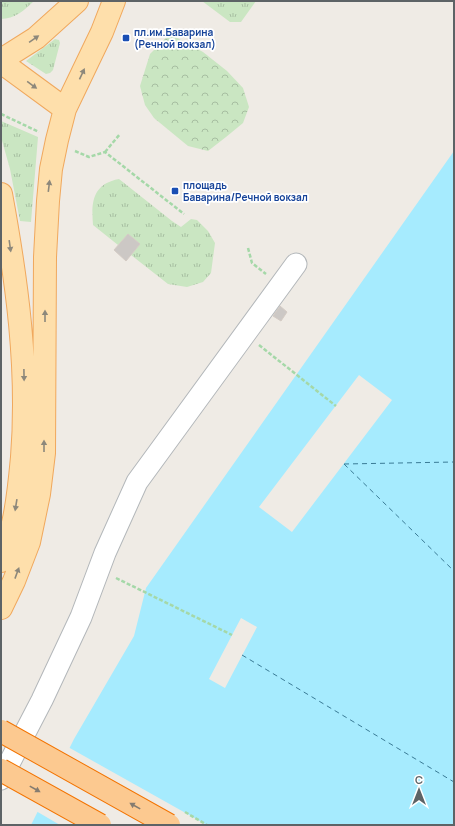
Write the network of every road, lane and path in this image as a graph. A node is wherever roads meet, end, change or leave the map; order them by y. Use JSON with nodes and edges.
{"nodes":[{"id":1,"x":77,"y":1,"type":"edge"},
{"id":2,"x":114,"y":1,"type":"edge"},
{"id":3,"x":1,"y":61,"type":"edge"},
{"id":4,"x":65,"y":109,"type":"junction"},
{"id":5,"x":1,"y":114,"type":"edge"},
{"id":6,"x":120,"y":134,"type":"dead end"},
{"id":7,"x":57,"y":140,"type":"junction"},
{"id":8,"x":105,"y":152,"type":"junction"},
{"id":9,"x":1,"y":194,"type":"edge"},
{"id":10,"x":184,"y":214,"type":"dead end"},
{"id":11,"x":248,"y":248,"type":"dead end"},
{"id":12,"x":296,"y":264,"type":"dead end"},
{"id":13,"x":270,"y":277,"type":"dead end"},
{"id":14,"x":266,"y":351,"type":"dead end"},
{"id":15,"x":336,"y":406,"type":"dead end"},
{"id":16,"x":1,"y":561,"type":"edge"},
{"id":17,"x":122,"y":581,"type":"dead end"},
{"id":18,"x":1,"y":608,"type":"edge"},
{"id":19,"x":232,"y":635,"type":"dead end"},
{"id":20,"x":1,"y":731,"type":"edge"},
{"id":21,"x":1,"y":770,"type":"edge"},
{"id":22,"x":1,"y":779,"type":"edge"},
{"id":23,"x":100,"y":825,"type":"edge"},
{"id":24,"x":169,"y":825,"type":"edge"}],
"edges":[{"from":3,"to":1,"type":"main road","one_way":true},
{"from":4,"to":2,"type":"main road","one_way":true},
{"from":3,"to":4,"type":"main road","one_way":true},
{"from":4,"to":7,"type":"main road"},
{"from":5,"to":7,"type":"path"},
{"from":6,"to":8,"type":"path"},
{"from":7,"to":8,"type":"path"},
{"from":18,"to":7,"type":"main road","one_way":true},
{"from":8,"to":10,"type":"path"},
{"from":9,"to":16,"type":"main road","one_way":true},
{"from":11,"to":13,"type":"path"},
{"from":12,"to":22,"type":"street"},
{"from":14,"to":15,"type":"path"},
{"from":17,"to":19,"type":"path"},
{"from":24,"to":20,"type":"highway","one_way":true,"bridge":true},
{"from":21,"to":23,"type":"highway","one_way":true,"bridge":true}]}
